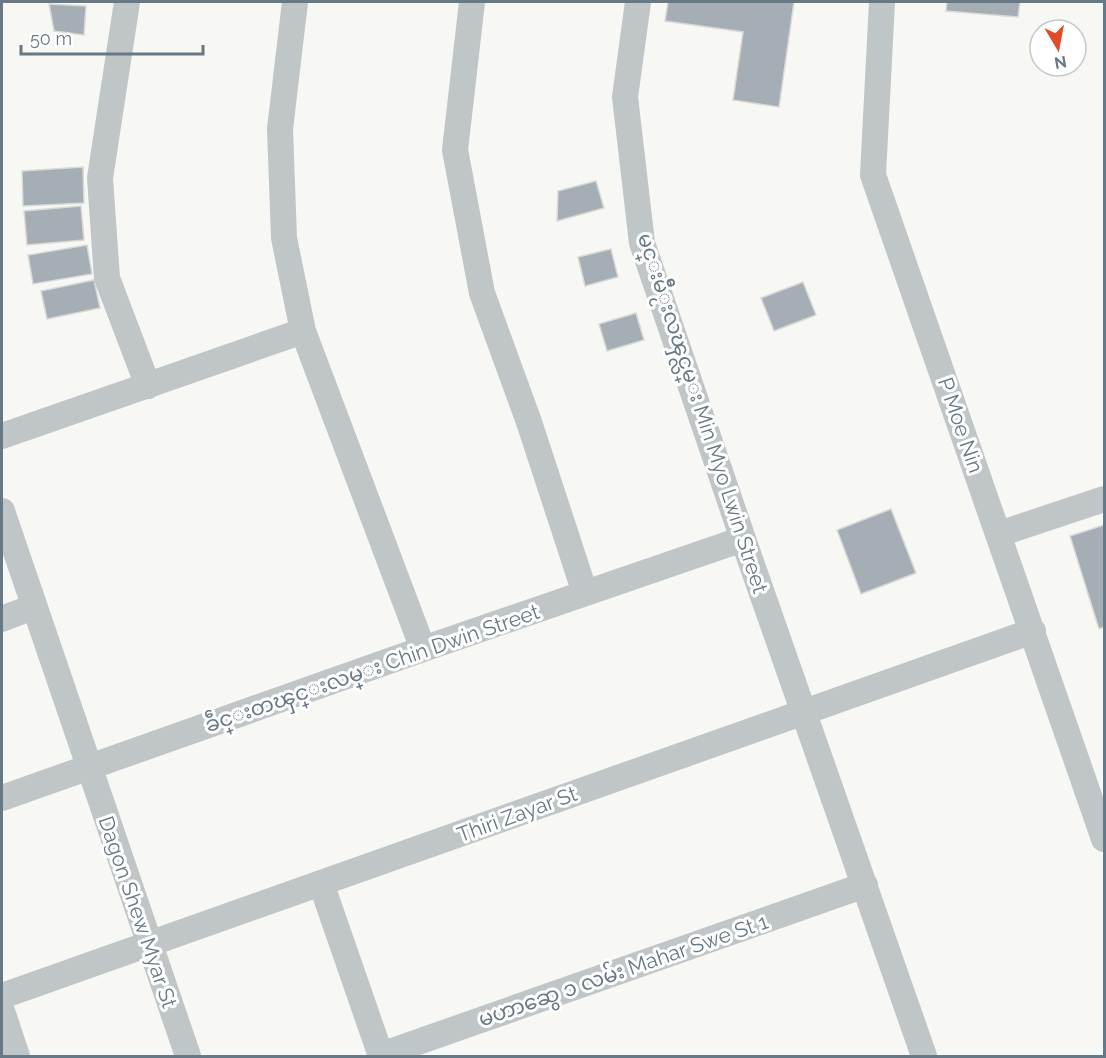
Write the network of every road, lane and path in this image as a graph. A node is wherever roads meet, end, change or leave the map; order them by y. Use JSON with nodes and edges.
{"nodes":[{"id":1,"x":127,"y":2,"type":"edge"},
{"id":2,"x":295,"y":2,"type":"edge"},
{"id":3,"x":472,"y":2,"type":"edge"},
{"id":4,"x":638,"y":2,"type":"edge"},
{"id":5,"x":882,"y":2,"type":"edge"},
{"id":6,"x":303,"y":331,"type":"junction"},
{"id":7,"x":148,"y":386,"type":"junction"},
{"id":8,"x":2,"y":436,"type":"edge"},
{"id":9,"x":1104,"y":499,"type":"edge"},
{"id":10,"x":2,"y":511,"type":"edge"},
{"id":11,"x":999,"y":534,"type":"junction"},
{"id":12,"x":743,"y":539,"type":"junction"},
{"id":13,"x":585,"y":593,"type":"junction"},
{"id":14,"x":33,"y":607,"type":"junction"},
{"id":15,"x":2,"y":619,"type":"edge"},
{"id":16,"x":1033,"y":631,"type":"junction"},
{"id":17,"x":423,"y":649,"type":"junction"},
{"id":18,"x":805,"y":712,"type":"junction"},
{"id":19,"x":90,"y":767,"type":"junction"},
{"id":20,"x":2,"y":798,"type":"edge"},
{"id":21,"x":1104,"y":839,"type":"edge"},
{"id":22,"x":321,"y":883,"type":"junction"},
{"id":23,"x":865,"y":885,"type":"junction"},
{"id":24,"x":148,"y":945,"type":"junction"},
{"id":25,"x":2,"y":996,"type":"edge"},
{"id":26,"x":2,"y":1011,"type":"edge"},
{"id":27,"x":915,"y":1054,"type":"edge"},
{"id":28,"x":17,"y":1056,"type":"edge"},
{"id":29,"x":188,"y":1056,"type":"edge"},
{"id":30,"x":381,"y":1056,"type":"edge"}],
"edges":[{"from":1,"to":7,"type":"street"},
{"from":2,"to":6,"type":"street"},
{"from":3,"to":13,"type":"street"},
{"from":4,"to":12,"type":"street","name":"မင္းမဵိႂးလၾင္လမ္း Min Myo Lwin Street"},
{"from":5,"to":11,"type":"street","name":"P Moe Nin"},
{"from":6,"to":7,"type":"street"},
{"from":6,"to":17,"type":"street"},
{"from":7,"to":8,"type":"street"},
{"from":9,"to":11,"type":"street"},
{"from":10,"to":14,"type":"street","name":"Dagon Shew Myar St"},
{"from":11,"to":16,"type":"street","name":"P Moe Nin"},
{"from":12,"to":13,"type":"street","name":"ခဵင္းတၾင္းလမ္း Chin Dwin Street"},
{"from":12,"to":18,"type":"street","name":"မင္းမဵိႂးလၾင္လမ္း Min Myo Lwin Street"},
{"from":13,"to":17,"type":"street","name":"ခဵင္းတၾင္းလမ္း Chin Dwin Street"},
{"from":14,"to":15,"type":"street"},
{"from":14,"to":19,"type":"street","name":"Dagon Shew Myar St"},
{"from":16,"to":18,"type":"street","name":"Thiri Zayar St"},
{"from":16,"to":21,"type":"street","name":"P Moe Nin"},
{"from":17,"to":19,"type":"street","name":"ခဵင္းတၾင္းလမ္း Chin Dwin Street"},
{"from":18,"to":22,"type":"street","name":"Thiri Zayar St"},
{"from":18,"to":23,"type":"street","name":"မင္းမဵိႂးလၾင္လမ္း Min Myo Lwin Street"},
{"from":19,"to":20,"type":"street","name":"ခဵင္းတၾင္းလမ္း Chin Dwin Street"},
{"from":19,"to":24,"type":"street","name":"Dagon Shew Myar St"},
{"from":22,"to":24,"type":"street","name":"Thiri Zayar St"},
{"from":22,"to":30,"type":"street"},
{"from":23,"to":27,"type":"street","name":"မင္းမဵိႂးလၾင္လမ္း Min Myo Lwin Street"},
{"from":23,"to":30,"type":"street","name":"မဟာဆွေ ၁ လမ်း Mahar Swe St 1"},
{"from":24,"to":25,"type":"street","name":"Thiri Zayar St"},
{"from":24,"to":29,"type":"street","name":"Dagon Shew Myar St"},
{"from":26,"to":28,"type":"street"}]}
